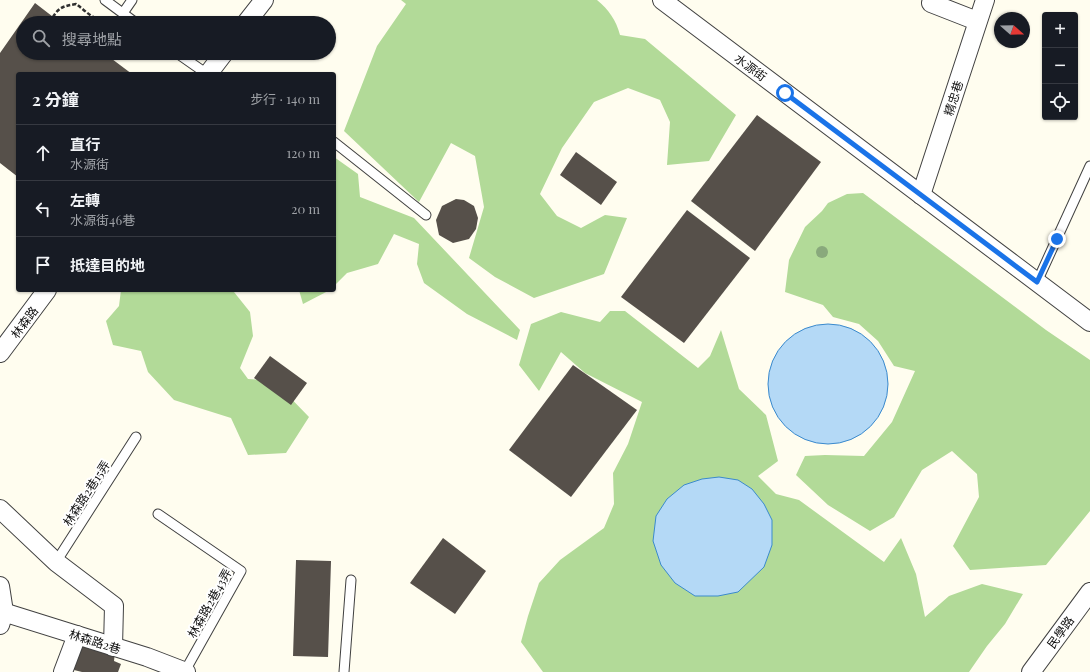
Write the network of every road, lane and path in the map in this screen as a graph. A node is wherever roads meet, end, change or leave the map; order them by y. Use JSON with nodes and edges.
{"nodes":[{"id":1,"x":105,"y":0,"type":"edge"},
{"id":2,"x":132,"y":0,"type":"edge"},
{"id":3,"x":264,"y":0,"type":"edge"},
{"id":4,"x":662,"y":0,"type":"edge"},
{"id":5,"x":932,"y":0,"type":"edge"},
{"id":6,"x":985,"y":0,"type":"edge"},
{"id":7,"x":123,"y":13,"type":"junction"},
{"id":8,"x":54,"y":16,"type":"edge"},
{"id":9,"x":93,"y":16,"type":"edge"},
{"id":10,"x":120,"y":16,"type":"edge"},
{"id":11,"x":127,"y":16,"type":"edge"},
{"id":12,"x":251,"y":16,"type":"edge"},
{"id":13,"x":978,"y":21,"type":"junction"},
{"id":14,"x":188,"y":60,"type":"edge"},
{"id":15,"x":218,"y":60,"type":"edge"},
{"id":16,"x":204,"y":72,"type":"edge"},
{"id":17,"x":209,"y":72,"type":"edge"},
{"id":18,"x":336,"y":144,"type":"edge"},
{"id":19,"x":1090,"y":166,"type":"edge"},
{"id":20,"x":921,"y":195,"type":"junction"},
{"id":21,"x":426,"y":215,"type":"dead end"},
{"id":22,"x":1037,"y":282,"type":"junction"},
{"id":23,"x":45,"y":292,"type":"edge"},
{"id":24,"x":1090,"y":322,"type":"edge"},
{"id":25,"x":2,"y":346,"type":"edge"},
{"id":26,"x":136,"y":437,"type":"dead end"},
{"id":27,"x":0,"y":509,"type":"edge"},
{"id":28,"x":158,"y":514,"type":"dead end"},
{"id":29,"x":56,"y":562,"type":"junction"},
{"id":30,"x":352,"y":580,"type":"dead end"},
{"id":31,"x":0,"y":586,"type":"edge"},
{"id":32,"x":1090,"y":592,"type":"edge"},
{"id":33,"x":1,"y":616,"type":"edge"},
{"id":34,"x":77,"y":635,"type":"junction"},
{"id":35,"x":113,"y":647,"type":"junction"},
{"id":36,"x":145,"y":664,"type":"edge"},
{"id":37,"x":63,"y":672,"type":"edge"},
{"id":38,"x":185,"y":672,"type":"edge"},
{"id":39,"x":344,"y":672,"type":"edge"},
{"id":40,"x":1031,"y":672,"type":"edge"}],
"edges":[{"from":1,"to":7,"type":"lane"},
{"from":2,"to":7,"type":"lane"},
{"from":3,"to":12,"type":"street"},
{"from":4,"to":20,"type":"street","name":"水源街"},
{"from":5,"to":13,"type":"street"},
{"from":6,"to":13,"type":"street","name":"精忠巷"},
{"from":7,"to":10,"type":"path"},
{"from":7,"to":11,"type":"lane"},
{"from":8,"to":9,"type":"path"},
{"from":13,"to":20,"type":"street","name":"精忠巷"},
{"from":14,"to":16,"type":"lane"},
{"from":15,"to":17,"type":"street"},
{"from":18,"to":21,"type":"lane"},
{"from":19,"to":22,"type":"lane"},
{"from":20,"to":22,"type":"street","name":"水源街"},
{"from":22,"to":24,"type":"street","name":"水源街"},
{"from":23,"to":25,"type":"street","name":"林森路"},
{"from":26,"to":29,"type":"lane","name":"林森路2巷15弄"},
{"from":27,"to":29,"type":"street"},
{"from":28,"to":38,"type":"lane","name":"林森路2巷43弄"},
{"from":29,"to":35,"type":"street"},
{"from":30,"to":39,"type":"lane"},
{"from":31,"to":33,"type":"street","name":"林森路2巷"},
{"from":32,"to":40,"type":"street","name":"民學路"},
{"from":33,"to":34,"type":"street","name":"林森路2巷"},
{"from":34,"to":35,"type":"street","name":"林森路2巷"},
{"from":34,"to":37,"type":"street"},
{"from":35,"to":36,"type":"street","name":"林森路2巷"},
{"from":36,"to":38,"type":"street","name":"林森路2巷"}]}
